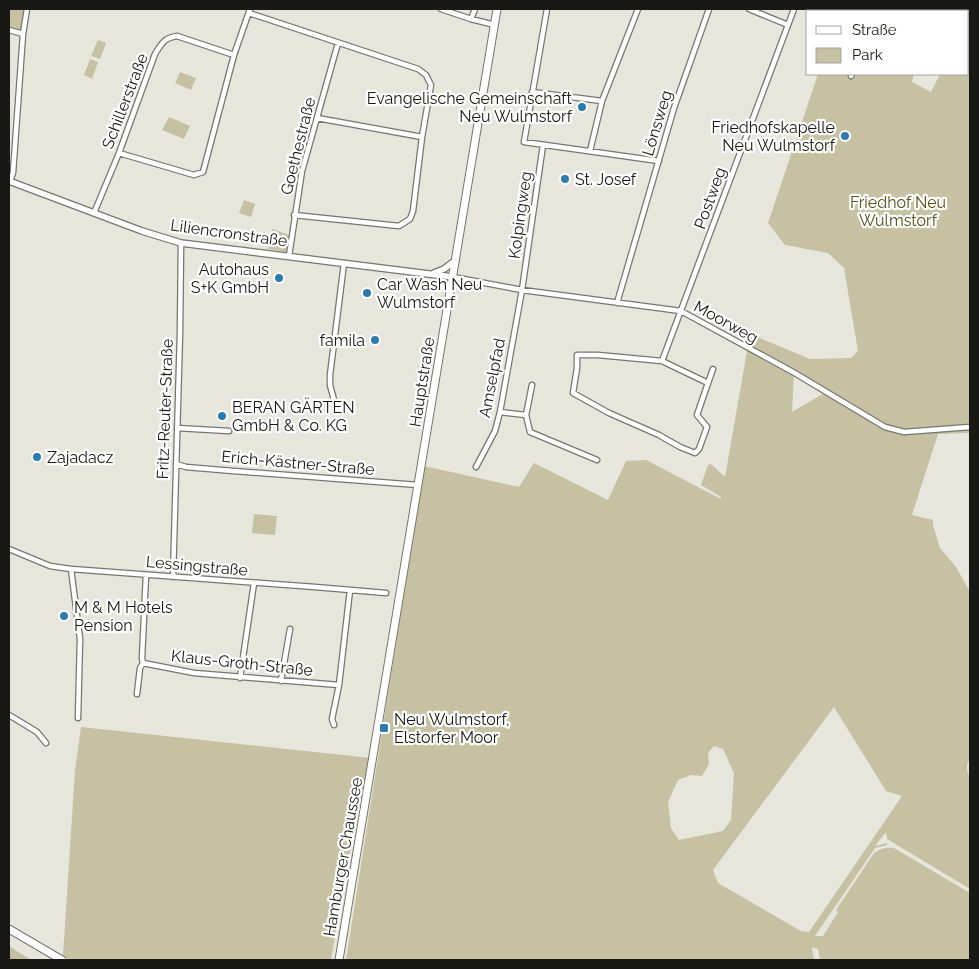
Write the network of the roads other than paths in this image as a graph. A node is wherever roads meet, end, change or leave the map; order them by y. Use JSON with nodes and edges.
{"nodes":[{"id":1,"x":27,"y":9,"type":"edge"},
{"id":2,"x":441,"y":9,"type":"edge"},
{"id":3,"x":475,"y":9,"type":"edge"},
{"id":4,"x":498,"y":9,"type":"edge"},
{"id":5,"x":547,"y":9,"type":"edge"},
{"id":6,"x":638,"y":9,"type":"edge"},
{"id":7,"x":709,"y":9,"type":"edge"},
{"id":8,"x":749,"y":9,"type":"edge"},
{"id":9,"x":794,"y":9,"type":"edge"},
{"id":10,"x":250,"y":11,"type":"edge"},
{"id":11,"x":471,"y":19,"type":"junction"},
{"id":12,"x":495,"y":25,"type":"junction"},
{"id":13,"x":788,"y":25,"type":"junction"},
{"id":14,"x":9,"y":30,"type":"edge"},
{"id":15,"x":23,"y":34,"type":"junction"},
{"id":16,"x":338,"y":43,"type":"junction"},
{"id":17,"x":234,"y":55,"type":"junction"},
{"id":18,"x":532,"y":92,"type":"junction"},
{"id":19,"x":602,"y":101,"type":"junction"},
{"id":20,"x":317,"y":118,"type":"junction"},
{"id":21,"x":422,"y":137,"type":"junction"},
{"id":22,"x":543,"y":145,"type":"junction"},
{"id":23,"x":590,"y":151,"type":"junction"},
{"id":24,"x":119,"y":152,"type":"junction"},
{"id":25,"x":659,"y":161,"type":"junction"},
{"id":26,"x":9,"y":181,"type":"edge"},
{"id":27,"x":94,"y":213,"type":"junction"},
{"id":28,"x":294,"y":215,"type":"junction"},
{"id":29,"x":182,"y":243,"type":"junction"},
{"id":30,"x":289,"y":256,"type":"junction"},
{"id":31,"x":456,"y":260,"type":"junction"},
{"id":32,"x":344,"y":263,"type":"junction"},
{"id":33,"x":432,"y":273,"type":"junction"},
{"id":34,"x":453,"y":277,"type":"junction"},
{"id":35,"x":522,"y":290,"type":"junction"},
{"id":36,"x":617,"y":304,"type":"junction"},
{"id":37,"x":681,"y":311,"type":"junction"},
{"id":38,"x":570,"y":355,"type":"dead end"},
{"id":39,"x":577,"y":355,"type":"junction"},
{"id":40,"x":662,"y":361,"type":"junction"},
{"id":41,"x":713,"y":369,"type":"dead end"},
{"id":42,"x":708,"y":383,"type":"junction"},
{"id":43,"x":532,"y":386,"type":"dead end"},
{"id":44,"x":335,"y":404,"type":"dead end"},
{"id":45,"x":500,"y":412,"type":"junction"},
{"id":46,"x":526,"y":415,"type":"junction"},
{"id":47,"x":177,"y":428,"type":"junction"},
{"id":48,"x":970,"y":428,"type":"edge"},
{"id":49,"x":229,"y":431,"type":"dead end"},
{"id":50,"x":597,"y":460,"type":"dead end"},
{"id":51,"x":176,"y":464,"type":"junction"},
{"id":52,"x":476,"y":467,"type":"dead end"},
{"id":53,"x":419,"y":485,"type":"junction"},
{"id":54,"x":9,"y":549,"type":"edge"},
{"id":55,"x":71,"y":569,"type":"junction"},
{"id":56,"x":146,"y":574,"type":"junction"},
{"id":57,"x":172,"y":577,"type":"junction"},
{"id":58,"x":254,"y":583,"type":"junction"},
{"id":59,"x":350,"y":590,"type":"junction"},
{"id":60,"x":386,"y":594,"type":"dead end"},
{"id":61,"x":290,"y":629,"type":"dead end"},
{"id":62,"x":143,"y":663,"type":"junction"},
{"id":63,"x":240,"y":678,"type":"junction"},
{"id":64,"x":281,"y":681,"type":"junction"},
{"id":65,"x":339,"y":685,"type":"junction"},
{"id":66,"x":137,"y":694,"type":"dead end"},
{"id":67,"x":9,"y":715,"type":"edge"},
{"id":68,"x":78,"y":718,"type":"dead end"},
{"id":69,"x":334,"y":725,"type":"dead end"},
{"id":70,"x":46,"y":743,"type":"dead end"},
{"id":71,"x":374,"y":759,"type":"joint"},
{"id":72,"x":9,"y":929,"type":"edge"},
{"id":73,"x":62,"y":960,"type":"edge"},
{"id":74,"x":339,"y":960,"type":"edge"}],
"edges":[{"from":1,"to":15,"type":"street"},
{"from":2,"to":11,"type":"street"},
{"from":3,"to":11,"type":"street"},
{"from":4,"to":12,"type":"main road","name":"Hauptstraße"},
{"from":5,"to":18,"type":"street"},
{"from":6,"to":19,"type":"street"},
{"from":7,"to":25,"type":"street","name":"Lönsweg"},
{"from":8,"to":13,"type":"street"},
{"from":9,"to":13,"type":"street","name":"Postweg"},
{"from":10,"to":16,"type":"street"},
{"from":10,"to":17,"type":"street"},
{"from":11,"to":12,"type":"street"},
{"from":12,"to":31,"type":"main road","name":"Hauptstraße"},
{"from":13,"to":37,"type":"street","name":"Postweg"},
{"from":14,"to":15,"type":"street"},
{"from":15,"to":26,"type":"street"},
{"from":16,"to":20,"type":"street","name":"Goethestraße"},
{"from":16,"to":21,"type":"street"},
{"from":17,"to":24,"type":"street","name":"Schillerstraße"},
{"from":17,"to":24,"type":"street"},
{"from":18,"to":19,"type":"street"},
{"from":18,"to":22,"type":"street"},
{"from":19,"to":23,"type":"street"},
{"from":20,"to":21,"type":"street"},
{"from":20,"to":28,"type":"street","name":"Goethestraße"},
{"from":21,"to":28,"type":"street"},
{"from":22,"to":23,"type":"street"},
{"from":22,"to":35,"type":"street","name":"Kolpingweg"},
{"from":23,"to":25,"type":"street"},
{"from":24,"to":27,"type":"street","name":"Schillerstraße"},
{"from":25,"to":36,"type":"street","name":"Lönsweg"},
{"from":26,"to":27,"type":"street","name":"Liliencronstraße"},
{"from":27,"to":29,"type":"street","name":"Liliencronstraße"},
{"from":28,"to":30,"type":"street","name":"Goethestraße"},
{"from":29,"to":30,"type":"street","name":"Liliencronstraße"},
{"from":29,"to":47,"type":"street","name":"Fritz-Reuter-Straße"},
{"from":30,"to":32,"type":"street","name":"Liliencronstraße"},
{"from":31,"to":33,"type":"street"},
{"from":31,"to":34,"type":"main road","name":"Hauptstraße"},
{"from":32,"to":33,"type":"street","name":"Liliencronstraße"},
{"from":32,"to":44,"type":"street"},
{"from":33,"to":34,"type":"street","name":"Liliencronstraße"},
{"from":34,"to":35,"type":"street","name":"Moorweg"},
{"from":34,"to":53,"type":"main road","name":"Hauptstraße"},
{"from":35,"to":36,"type":"street","name":"Moorweg"},
{"from":35,"to":45,"type":"street","name":"Amselpfad"},
{"from":36,"to":37,"type":"street","name":"Moorweg"},
{"from":37,"to":40,"type":"street","name":"Postweg"},
{"from":37,"to":48,"type":"street","name":"Moorweg"},
{"from":38,"to":39,"type":"street"},
{"from":39,"to":40,"type":"street"},
{"from":39,"to":42,"type":"street"},
{"from":40,"to":42,"type":"street"},
{"from":41,"to":42,"type":"street"},
{"from":43,"to":46,"type":"street"},
{"from":45,"to":46,"type":"street"},
{"from":45,"to":52,"type":"street","name":"Amselpfad"},
{"from":46,"to":50,"type":"street"},
{"from":47,"to":49,"type":"street"},
{"from":47,"to":51,"type":"street","name":"Fritz-Reuter-Straße"},
{"from":51,"to":53,"type":"street","name":"Erich-Kästner-Straße"},
{"from":51,"to":57,"type":"street","name":"Fritz-Reuter-Straße"},
{"from":53,"to":71,"type":"main road","name":"Hauptstraße"},
{"from":54,"to":55,"type":"street","name":"Lessingstraße"},
{"from":55,"to":56,"type":"street","name":"Lessingstraße"},
{"from":55,"to":68,"type":"street"},
{"from":56,"to":57,"type":"street","name":"Lessingstraße"},
{"from":56,"to":62,"type":"street"},
{"from":57,"to":58,"type":"street","name":"Lessingstraße"},
{"from":58,"to":59,"type":"street","name":"Lessingstraße"},
{"from":58,"to":63,"type":"street"},
{"from":59,"to":60,"type":"street","name":"Lessingstraße"},
{"from":59,"to":65,"type":"street"},
{"from":61,"to":64,"type":"street"},
{"from":62,"to":63,"type":"street","name":"Klaus-Groth-Straße"},
{"from":62,"to":66,"type":"street"},
{"from":63,"to":64,"type":"street","name":"Klaus-Groth-Straße"},
{"from":64,"to":65,"type":"street","name":"Klaus-Groth-Straße"},
{"from":65,"to":69,"type":"street"},
{"from":67,"to":70,"type":"street"},
{"from":71,"to":74,"type":"main road","name":"Hamburger Chaussee"},
{"from":72,"to":73,"type":"main road"}]}
